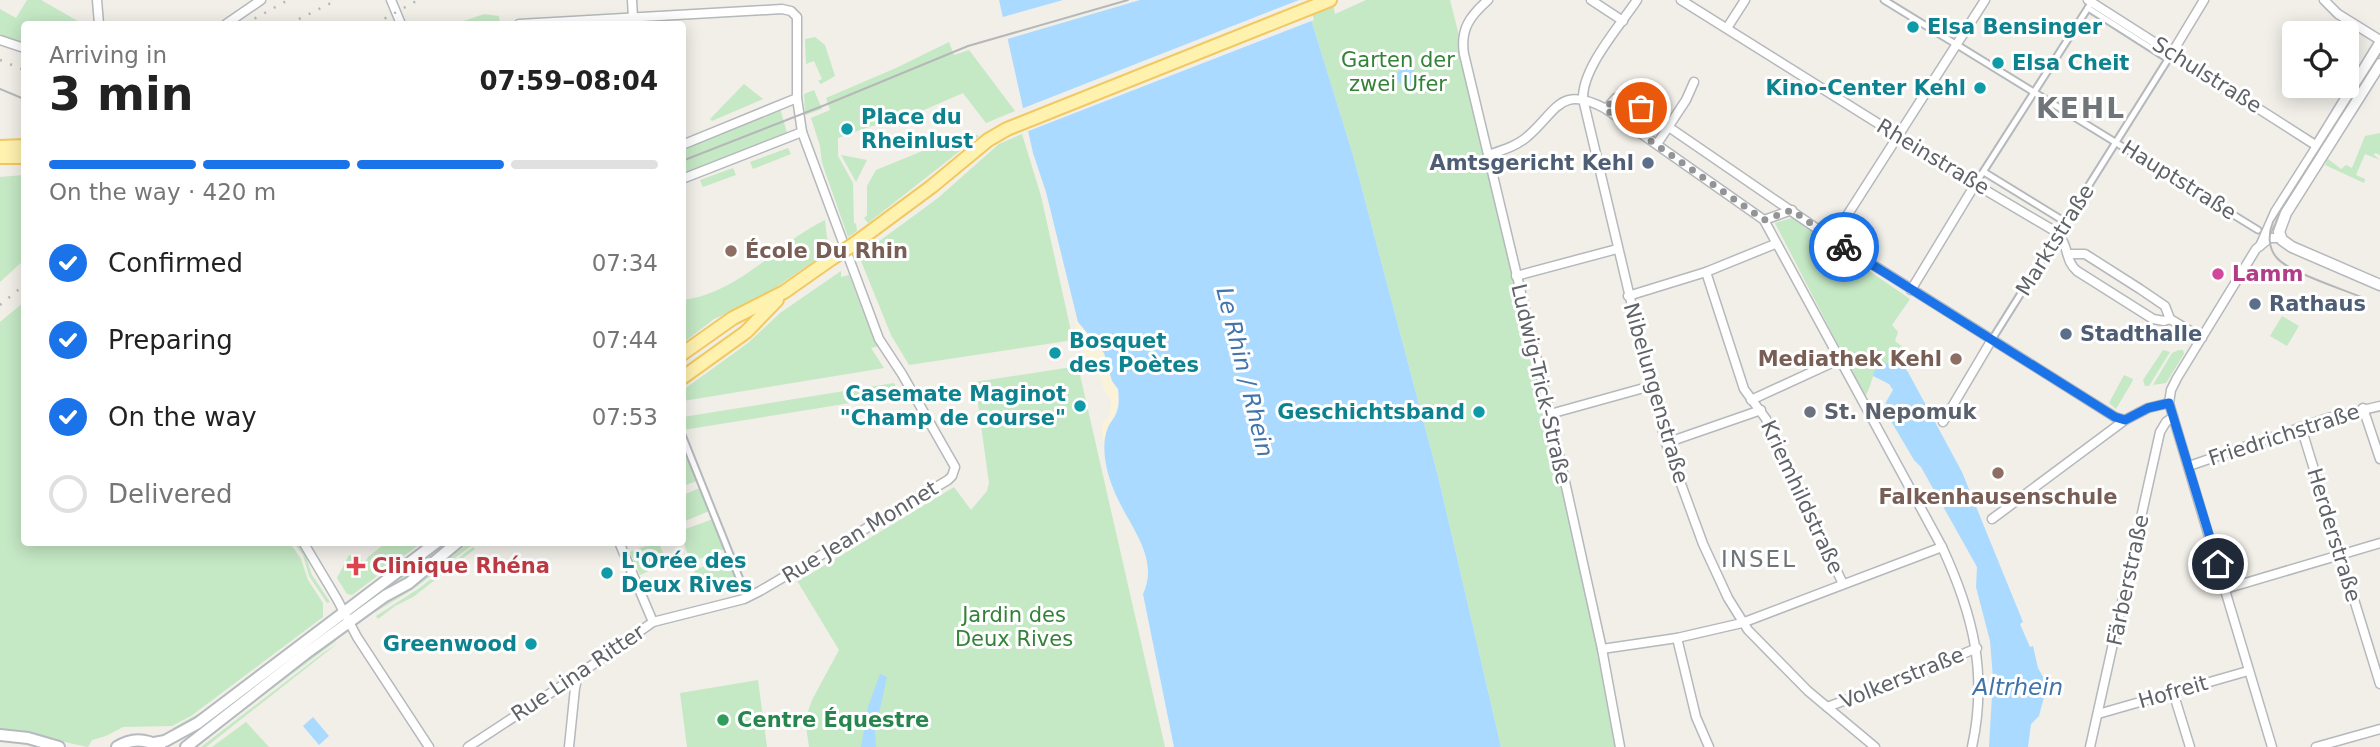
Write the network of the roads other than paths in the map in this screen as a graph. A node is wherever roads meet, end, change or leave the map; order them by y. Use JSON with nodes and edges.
{"nodes":[{"id":1,"x":97,"y":0,"type":"edge"},
{"id":2,"x":261,"y":0,"type":"edge"},
{"id":3,"x":391,"y":0,"type":"edge"},
{"id":4,"x":632,"y":0,"type":"edge"},
{"id":5,"x":1330,"y":0,"type":"edge"},
{"id":6,"x":1488,"y":0,"type":"edge"},
{"id":7,"x":1591,"y":0,"type":"edge"},
{"id":8,"x":1637,"y":0,"type":"edge"},
{"id":9,"x":1681,"y":0,"type":"edge"},
{"id":10,"x":1745,"y":0,"type":"edge"},
{"id":11,"x":1884,"y":0,"type":"edge"},
{"id":12,"x":1985,"y":0,"type":"edge"},
{"id":13,"x":2204,"y":0,"type":"edge"},
{"id":14,"x":2324,"y":0,"type":"edge"},
{"id":15,"x":2090,"y":3,"type":"edge"},
{"id":16,"x":633,"y":18,"type":"junction"},
{"id":17,"x":99,"y":21,"type":"edge"},
{"id":18,"x":230,"y":21,"type":"edge"},
{"id":19,"x":400,"y":21,"type":"edge"},
{"id":20,"x":616,"y":21,"type":"edge"},
{"id":21,"x":1623,"y":21,"type":"junction"},
{"id":22,"x":1727,"y":28,"type":"junction"},
{"id":23,"x":0,"y":40,"type":"edge"},
{"id":24,"x":2380,"y":41,"type":"edge"},
{"id":25,"x":1957,"y":44,"type":"junction"},
{"id":26,"x":21,"y":47,"type":"edge"},
{"id":27,"x":2170,"y":56,"type":"junction"},
{"id":28,"x":2380,"y":64,"type":"edge"},
{"id":29,"x":1694,"y":82,"type":"dead end"},
{"id":30,"x":2035,"y":91,"type":"junction"},
{"id":31,"x":797,"y":98,"type":"junction"},
{"id":32,"x":1583,"y":99,"type":"junction"},
{"id":33,"x":1605,"y":109,"type":"junction"},
{"id":34,"x":1668,"y":127,"type":"junction"},
{"id":35,"x":802,"y":132,"type":"junction"},
{"id":36,"x":1898,"y":136,"type":"junction"},
{"id":37,"x":2117,"y":141,"type":"junction"},
{"id":38,"x":686,"y":143,"type":"edge"},
{"id":39,"x":1657,"y":145,"type":"junction"},
{"id":40,"x":21,"y":146,"type":"edge"},
{"id":41,"x":0,"y":147,"type":"edge"},
{"id":42,"x":2321,"y":148,"type":"junction"},
{"id":43,"x":1488,"y":155,"type":"junction"},
{"id":44,"x":21,"y":157,"type":"edge"},
{"id":45,"x":0,"y":158,"type":"edge"},
{"id":46,"x":1984,"y":172,"type":"junction"},
{"id":47,"x":686,"y":177,"type":"edge"},
{"id":48,"x":1976,"y":183,"type":"junction"},
{"id":49,"x":1792,"y":210,"type":"junction"},
{"id":50,"x":1764,"y":220,"type":"junction"},
{"id":51,"x":2067,"y":223,"type":"junction"},
{"id":52,"x":2258,"y":230,"type":"dead end"},
{"id":53,"x":2060,"y":235,"type":"junction"},
{"id":54,"x":2281,"y":238,"type":"junction"},
{"id":55,"x":1832,"y":239,"type":"junction"},
{"id":56,"x":1775,"y":244,"type":"junction"},
{"id":57,"x":2260,"y":246,"type":"junction"},
{"id":58,"x":1618,"y":249,"type":"junction"},
{"id":59,"x":2068,"y":254,"type":"junction"},
{"id":60,"x":1706,"y":272,"type":"junction"},
{"id":61,"x":1516,"y":276,"type":"junction"},
{"id":62,"x":2380,"y":285,"type":"edge"},
{"id":63,"x":1911,"y":290,"type":"junction"},
{"id":64,"x":784,"y":292,"type":"junction"},
{"id":65,"x":1628,"y":296,"type":"junction"},
{"id":66,"x":2170,"y":319,"type":"junction"},
{"id":67,"x":2202,"y":338,"type":"junction"},
{"id":68,"x":1991,"y":341,"type":"junction"},
{"id":69,"x":686,"y":351,"type":"edge"},
{"id":70,"x":1838,"y":360,"type":"junction"},
{"id":71,"x":686,"y":375,"type":"edge"},
{"id":72,"x":1651,"y":386,"type":"junction"},
{"id":73,"x":1751,"y":400,"type":"junction"},
{"id":74,"x":2169,"y":403,"type":"junction"},
{"id":75,"x":2380,"y":406,"type":"edge"},
{"id":76,"x":2363,"y":408,"type":"junction"},
{"id":77,"x":1761,"y":410,"type":"junction"},
{"id":78,"x":1550,"y":414,"type":"junction"},
{"id":79,"x":2173,"y":417,"type":"junction"},
{"id":80,"x":2125,"y":420,"type":"junction"},
{"id":81,"x":1943,"y":422,"type":"dead end"},
{"id":82,"x":2301,"y":427,"type":"junction"},
{"id":83,"x":1666,"y":443,"type":"junction"},
{"id":84,"x":686,"y":445,"type":"edge"},
{"id":85,"x":2380,"y":459,"type":"edge"},
{"id":86,"x":2189,"y":466,"type":"junction"},
{"id":87,"x":1992,"y":519,"type":"dead end"},
{"id":88,"x":2380,"y":543,"type":"edge"},
{"id":89,"x":305,"y":546,"type":"edge"},
{"id":90,"x":432,"y":546,"type":"edge"},
{"id":91,"x":453,"y":546,"type":"edge"},
{"id":92,"x":621,"y":546,"type":"edge"},
{"id":93,"x":1942,"y":547,"type":"junction"},
{"id":94,"x":2339,"y":555,"type":"junction"},
{"id":95,"x":1843,"y":584,"type":"junction"},
{"id":96,"x":2225,"y":589,"type":"junction"},
{"id":97,"x":747,"y":597,"type":"junction"},
{"id":98,"x":346,"y":618,"type":"junction"},
{"id":99,"x":653,"y":622,"type":"junction"},
{"id":100,"x":1742,"y":623,"type":"junction"},
{"id":101,"x":1676,"y":638,"type":"junction"},
{"id":102,"x":1977,"y":648,"type":"junction"},
{"id":103,"x":1602,"y":649,"type":"junction"},
{"id":104,"x":2248,"y":671,"type":"junction"},
{"id":105,"x":578,"y":675,"type":"junction"},
{"id":106,"x":2380,"y":684,"type":"edge"},
{"id":107,"x":2173,"y":692,"type":"junction"},
{"id":108,"x":1826,"y":707,"type":"junction"},
{"id":109,"x":2098,"y":714,"type":"junction"},
{"id":110,"x":2380,"y":729,"type":"edge"},
{"id":111,"x":0,"y":735,"type":"edge"},
{"id":112,"x":157,"y":745,"type":"edge"},
{"id":113,"x":59,"y":747,"type":"edge"},
{"id":114,"x":117,"y":747,"type":"edge"},
{"id":115,"x":186,"y":747,"type":"edge"},
{"id":116,"x":429,"y":747,"type":"edge"},
{"id":117,"x":468,"y":747,"type":"edge"},
{"id":118,"x":569,"y":747,"type":"edge"},
{"id":119,"x":1620,"y":747,"type":"edge"},
{"id":120,"x":1709,"y":747,"type":"edge"},
{"id":121,"x":1875,"y":747,"type":"edge"},
{"id":122,"x":1972,"y":747,"type":"edge"},
{"id":123,"x":2090,"y":747,"type":"edge"},
{"id":124,"x":2190,"y":747,"type":"edge"},
{"id":125,"x":2272,"y":747,"type":"edge"},
{"id":126,"x":2315,"y":747,"type":"edge"}],
"edges":[{"from":1,"to":17,"type":"street"},
{"from":2,"to":18,"type":"street"},
{"from":3,"to":19,"type":"street"},
{"from":4,"to":16,"type":"street"},
{"from":5,"to":64,"type":"main road","bridge":true},
{"from":6,"to":43,"type":"street","name":"Ludwig-Trick-Straße"},
{"from":7,"to":21,"type":"street"},
{"from":8,"to":21,"type":"street"},
{"from":9,"to":22,"type":"street","name":"Rheinstraße"},
{"from":10,"to":22,"type":"street"},
{"from":11,"to":25,"type":"street","name":"Hauptstraße"},
{"from":12,"to":25,"type":"street"},
{"from":13,"to":27,"type":"street","name":"Marktstraße"},
{"from":14,"to":24,"type":"street"},
{"from":15,"to":27,"type":"street","name":"Schulstraße"},
{"from":15,"to":30,"type":"street"},
{"from":16,"to":20,"type":"street"},
{"from":16,"to":31,"type":"street","name":"Rue Jean Monnet"},
{"from":21,"to":32,"type":"street"},
{"from":22,"to":36,"type":"street","name":"Rheinstraße"},
{"from":23,"to":26,"type":"street"},
{"from":24,"to":42,"type":"street"},
{"from":25,"to":30,"type":"street","name":"Hauptstraße"},
{"from":25,"to":36,"type":"street"},
{"from":27,"to":37,"type":"street","name":"Marktstraße"},
{"from":27,"to":42,"type":"street","name":"Schulstraße"},
{"from":28,"to":42,"type":"street"},
{"from":29,"to":34,"type":"street"},
{"from":30,"to":37,"type":"street","name":"Hauptstraße"},
{"from":30,"to":46,"type":"street"},
{"from":31,"to":35,"type":"street","name":"Rue Jean Monnet"},
{"from":31,"to":38,"type":"street"},
{"from":32,"to":33,"type":"street"},
{"from":32,"to":43,"type":"street"},
{"from":32,"to":58,"type":"street","name":"Nibelungenstraße"},
{"from":33,"to":34,"type":"street"},
{"from":33,"to":39,"type":"street"},
{"from":34,"to":39,"type":"street"},
{"from":34,"to":49,"type":"street"},
{"from":35,"to":47,"type":"street"},
{"from":35,"to":97,"type":"street","name":"Rue Jean Monnet"},
{"from":36,"to":48,"type":"street","name":"Rheinstraße"},
{"from":36,"to":55,"type":"street"},
{"from":37,"to":51,"type":"street","name":"Marktstraße"},
{"from":37,"to":52,"type":"street","name":"Hauptstraße"},
{"from":39,"to":50,"type":"street"},
{"from":40,"to":41,"type":"main road"},
{"from":42,"to":54,"type":"street"},
{"from":42,"to":57,"type":"street"},
{"from":43,"to":61,"type":"street","name":"Ludwig-Trick-Straße"},
{"from":44,"to":45,"type":"main road"},
{"from":46,"to":48,"type":"street"},
{"from":46,"to":51,"type":"street"},
{"from":48,"to":53,"type":"street","name":"Rheinstraße"},
{"from":48,"to":63,"type":"street"},
{"from":49,"to":50,"type":"street"},
{"from":49,"to":55,"type":"street"},
{"from":50,"to":56,"type":"street"},
{"from":51,"to":53,"type":"street","name":"Marktstraße"},
{"from":53,"to":59,"type":"street"},
{"from":53,"to":68,"type":"street","name":"Marktstraße"},
{"from":54,"to":57,"type":"street"},
{"from":54,"to":62,"type":"street"},
{"from":55,"to":63,"type":"street"},
{"from":56,"to":60,"type":"street"},
{"from":56,"to":70,"type":"street"},
{"from":57,"to":67,"type":"street"},
{"from":58,"to":61,"type":"street"},
{"from":58,"to":65,"type":"street","name":"Nibelungenstraße"},
{"from":59,"to":66,"type":"street"},
{"from":59,"to":66,"type":"street"},
{"from":60,"to":65,"type":"street"},
{"from":60,"to":73,"type":"street"},
{"from":61,"to":78,"type":"street","name":"Ludwig-Trick-Straße"},
{"from":63,"to":68,"type":"street"},
{"from":64,"to":69,"type":"main road"},
{"from":64,"to":71,"type":"main road"},
{"from":65,"to":72,"type":"street","name":"Nibelungenstraße"},
{"from":66,"to":67,"type":"street"},
{"from":67,"to":74,"type":"street"},
{"from":68,"to":80,"type":"street"},
{"from":68,"to":81,"type":"street","name":"Marktstraße"},
{"from":70,"to":73,"type":"street"},
{"from":70,"to":93,"type":"street"},
{"from":72,"to":78,"type":"street"},
{"from":72,"to":83,"type":"street","name":"Nibelungenstraße"},
{"from":73,"to":77,"type":"street","name":"Kriemhildstraße"},
{"from":74,"to":79,"type":"street"},
{"from":74,"to":80,"type":"street"},
{"from":75,"to":76,"type":"street","name":"Friedrichstraße"},
{"from":76,"to":82,"type":"street","name":"Friedrichstraße"},
{"from":76,"to":85,"type":"street"},
{"from":77,"to":83,"type":"street"},
{"from":77,"to":95,"type":"street","name":"Kriemhildstraße"},
{"from":78,"to":103,"type":"street","name":"Ludwig-Trick-Straße"},
{"from":79,"to":86,"type":"street"},
{"from":79,"to":109,"type":"street","name":"Färberstraße"},
{"from":80,"to":87,"type":"street"},
{"from":82,"to":86,"type":"street","name":"Friedrichstraße"},
{"from":82,"to":94,"type":"street","name":"Herderstraße"},
{"from":83,"to":100,"type":"street","name":"Nibelungenstraße"},
{"from":84,"to":97,"type":"street"},
{"from":86,"to":96,"type":"street"},
{"from":88,"to":94,"type":"street"},
{"from":89,"to":98,"type":"street"},
{"from":90,"to":98,"type":"main road"},
{"from":91,"to":98,"type":"main road"},
{"from":92,"to":99,"type":"street"},
{"from":93,"to":95,"type":"street"},
{"from":93,"to":102,"type":"street"},
{"from":94,"to":96,"type":"street"},
{"from":94,"to":106,"type":"street","name":"Herderstraße"},
{"from":95,"to":100,"type":"street"},
{"from":96,"to":104,"type":"street"},
{"from":97,"to":99,"type":"street","name":"Rue Jean Monnet"},
{"from":98,"to":112,"type":"main road"},
{"from":98,"to":115,"type":"main road"},
{"from":98,"to":116,"type":"street"},
{"from":99,"to":105,"type":"street","name":"Rue Lina Ritter"},
{"from":100,"to":101,"type":"street"},
{"from":100,"to":108,"type":"street","name":"Nibelungenstraße"},
{"from":101,"to":103,"type":"street"},
{"from":101,"to":120,"type":"street"},
{"from":102,"to":108,"type":"street","name":"Volkerstraße"},
{"from":102,"to":122,"type":"street"},
{"from":103,"to":119,"type":"street","name":"Ludwig-Trick-Straße"},
{"from":104,"to":107,"type":"street","name":"Hofreit"},
{"from":104,"to":125,"type":"street"},
{"from":105,"to":117,"type":"street","name":"Rue Lina Ritter"},
{"from":105,"to":118,"type":"street"},
{"from":107,"to":109,"type":"street","name":"Hofreit"},
{"from":107,"to":124,"type":"street"},
{"from":108,"to":121,"type":"street","name":"Nibelungenstraße"},
{"from":109,"to":123,"type":"street","name":"Färberstraße"},
{"from":110,"to":126,"type":"street"},
{"from":111,"to":113,"type":"main road"},
{"from":112,"to":114,"type":"main road"}]}
